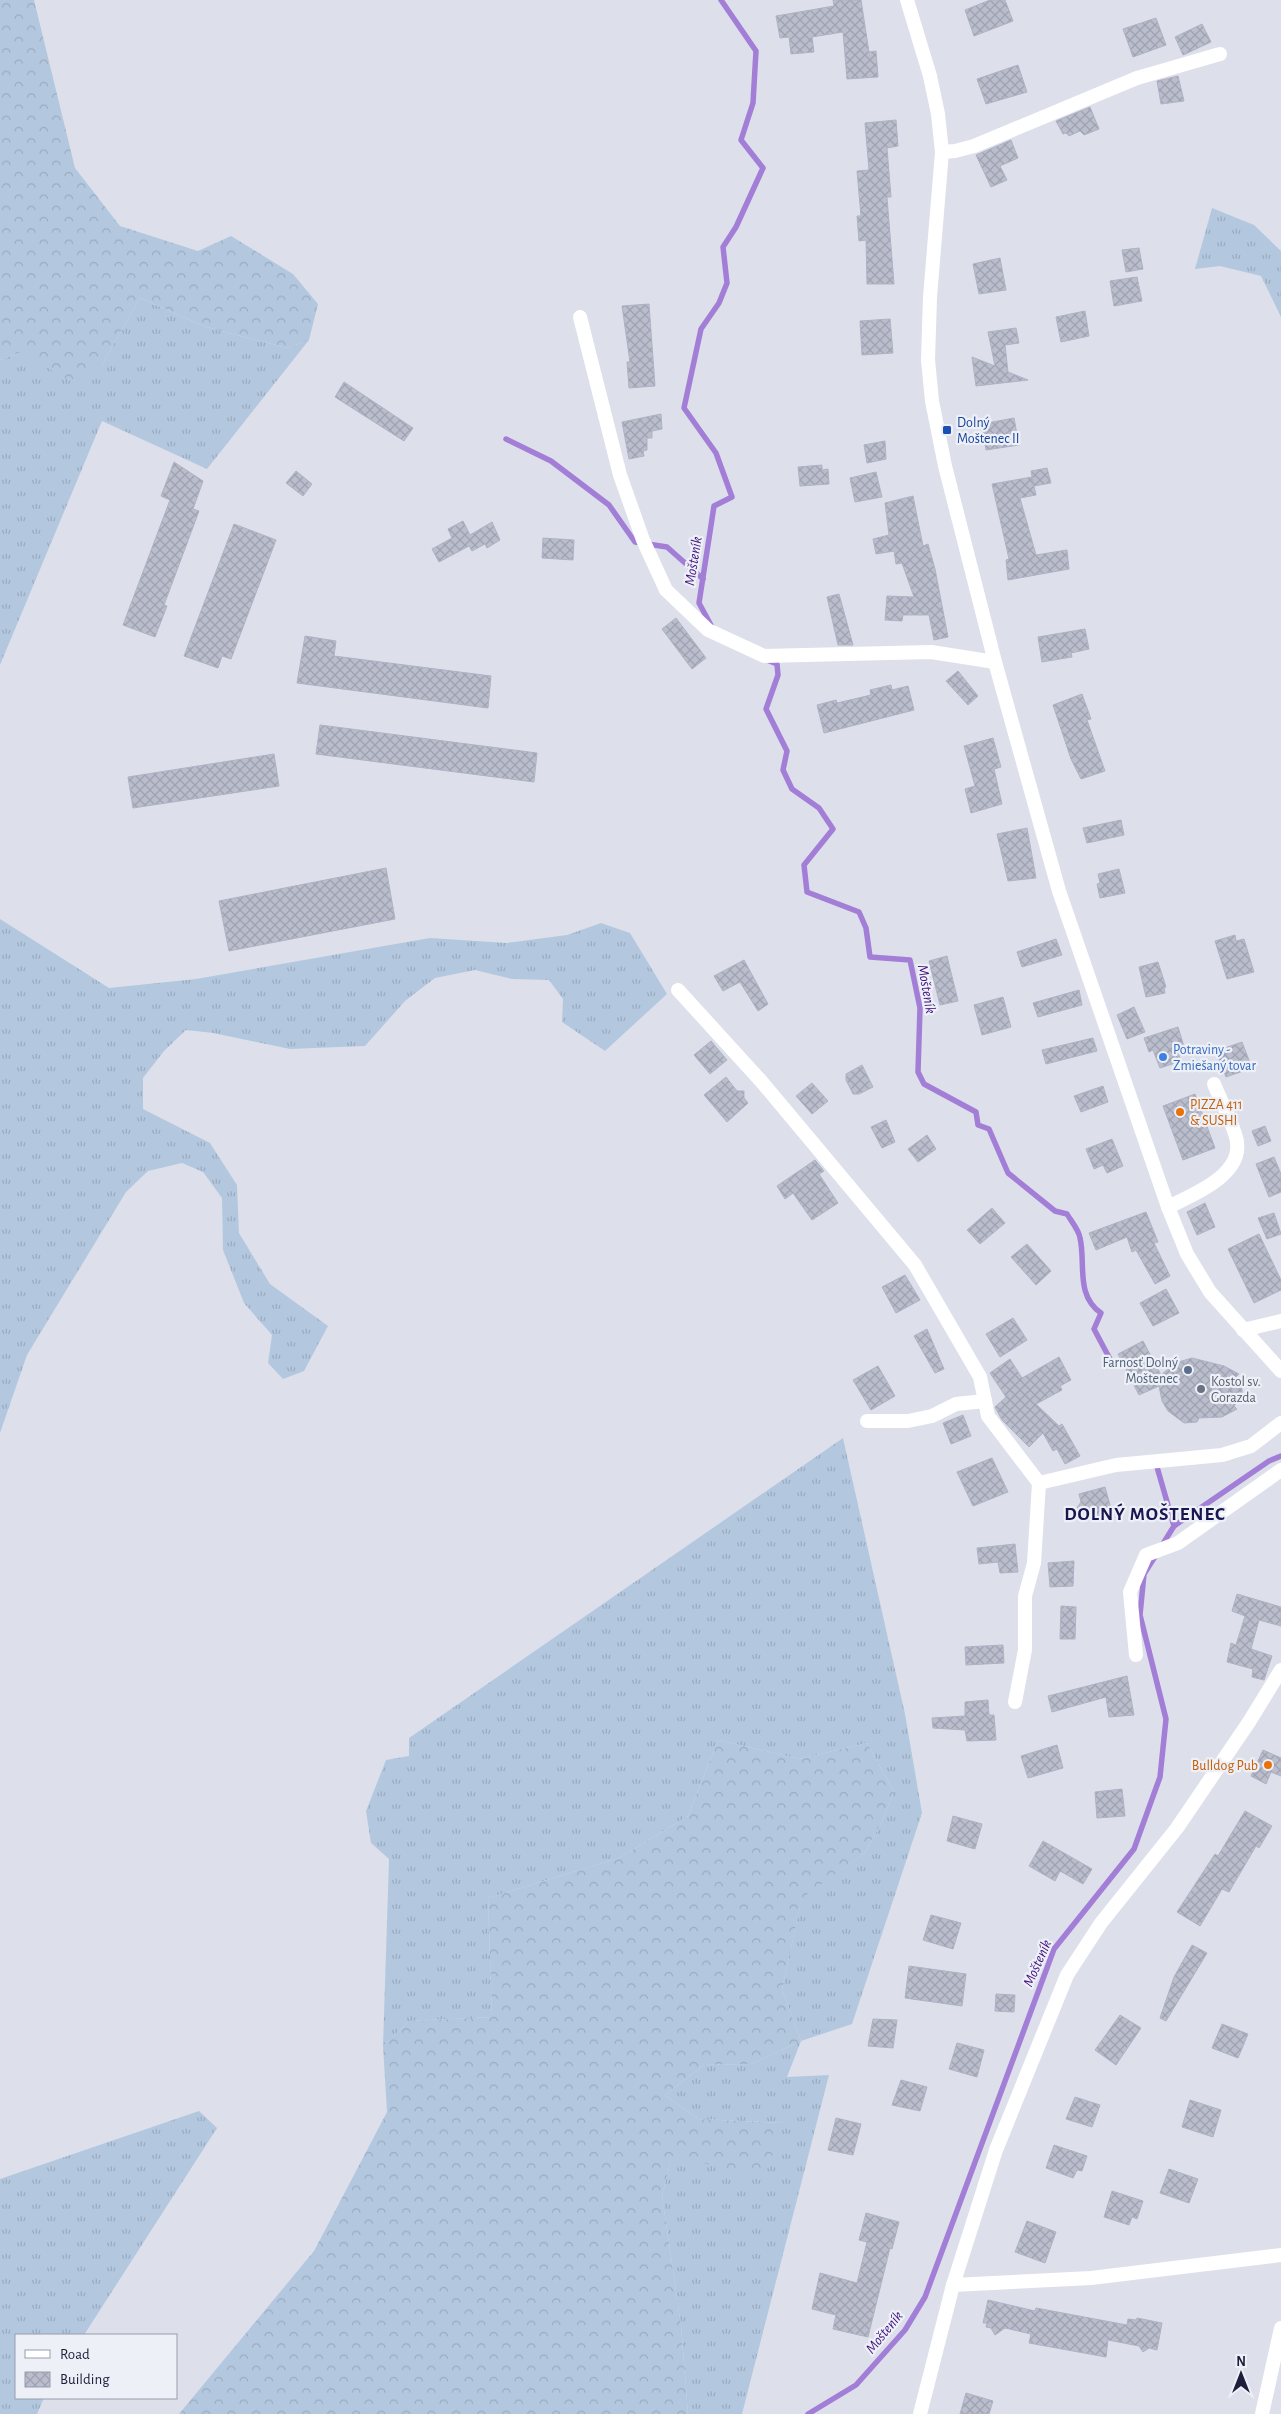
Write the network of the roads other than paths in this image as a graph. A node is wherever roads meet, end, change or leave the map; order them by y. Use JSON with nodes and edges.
{"nodes":[{"id":1,"x":907,"y":0,"type":"edge"},
{"id":2,"x":1220,"y":54,"type":"dead end"},
{"id":3,"x":942,"y":152,"type":"junction"},
{"id":4,"x":580,"y":317,"type":"dead end"},
{"id":5,"x":995,"y":662,"type":"junction"},
{"id":6,"x":678,"y":990,"type":"dead end"},
{"id":7,"x":1214,"y":1084,"type":"dead end"},
{"id":8,"x":1168,"y":1208,"type":"junction"},
{"id":9,"x":1281,"y":1321,"type":"edge"},
{"id":10,"x":1243,"y":1330,"type":"junction"},
{"id":11,"x":1281,"y":1371,"type":"edge"},
{"id":12,"x":985,"y":1401,"type":"junction"},
{"id":13,"x":867,"y":1421,"type":"dead end"},
{"id":14,"x":1281,"y":1423,"type":"edge"},
{"id":15,"x":1281,"y":1470,"type":"edge"},
{"id":16,"x":1039,"y":1483,"type":"junction"},
{"id":17,"x":1136,"y":1655,"type":"dead end"},
{"id":18,"x":1281,"y":1670,"type":"edge"},
{"id":19,"x":1015,"y":1702,"type":"dead end"},
{"id":20,"x":1281,"y":2255,"type":"edge"},
{"id":21,"x":953,"y":2285,"type":"junction"},
{"id":22,"x":1281,"y":2328,"type":"edge"},
{"id":23,"x":920,"y":2414,"type":"edge"},
{"id":24,"x":1262,"y":2414,"type":"edge"}],
"edges":[{"from":1,"to":3,"type":"street"},
{"from":2,"to":3,"type":"street"},
{"from":3,"to":5,"type":"street"},
{"from":4,"to":5,"type":"street"},
{"from":5,"to":8,"type":"street"},
{"from":6,"to":12,"type":"street"},
{"from":7,"to":8,"type":"street"},
{"from":8,"to":10,"type":"street"},
{"from":9,"to":10,"type":"street"},
{"from":10,"to":11,"type":"street"},
{"from":12,"to":13,"type":"street"},
{"from":12,"to":16,"type":"street"},
{"from":14,"to":16,"type":"street"},
{"from":15,"to":17,"type":"street"},
{"from":16,"to":19,"type":"street"},
{"from":18,"to":21,"type":"street"},
{"from":20,"to":21,"type":"street"},
{"from":21,"to":23,"type":"street"},
{"from":22,"to":24,"type":"street"}]}
